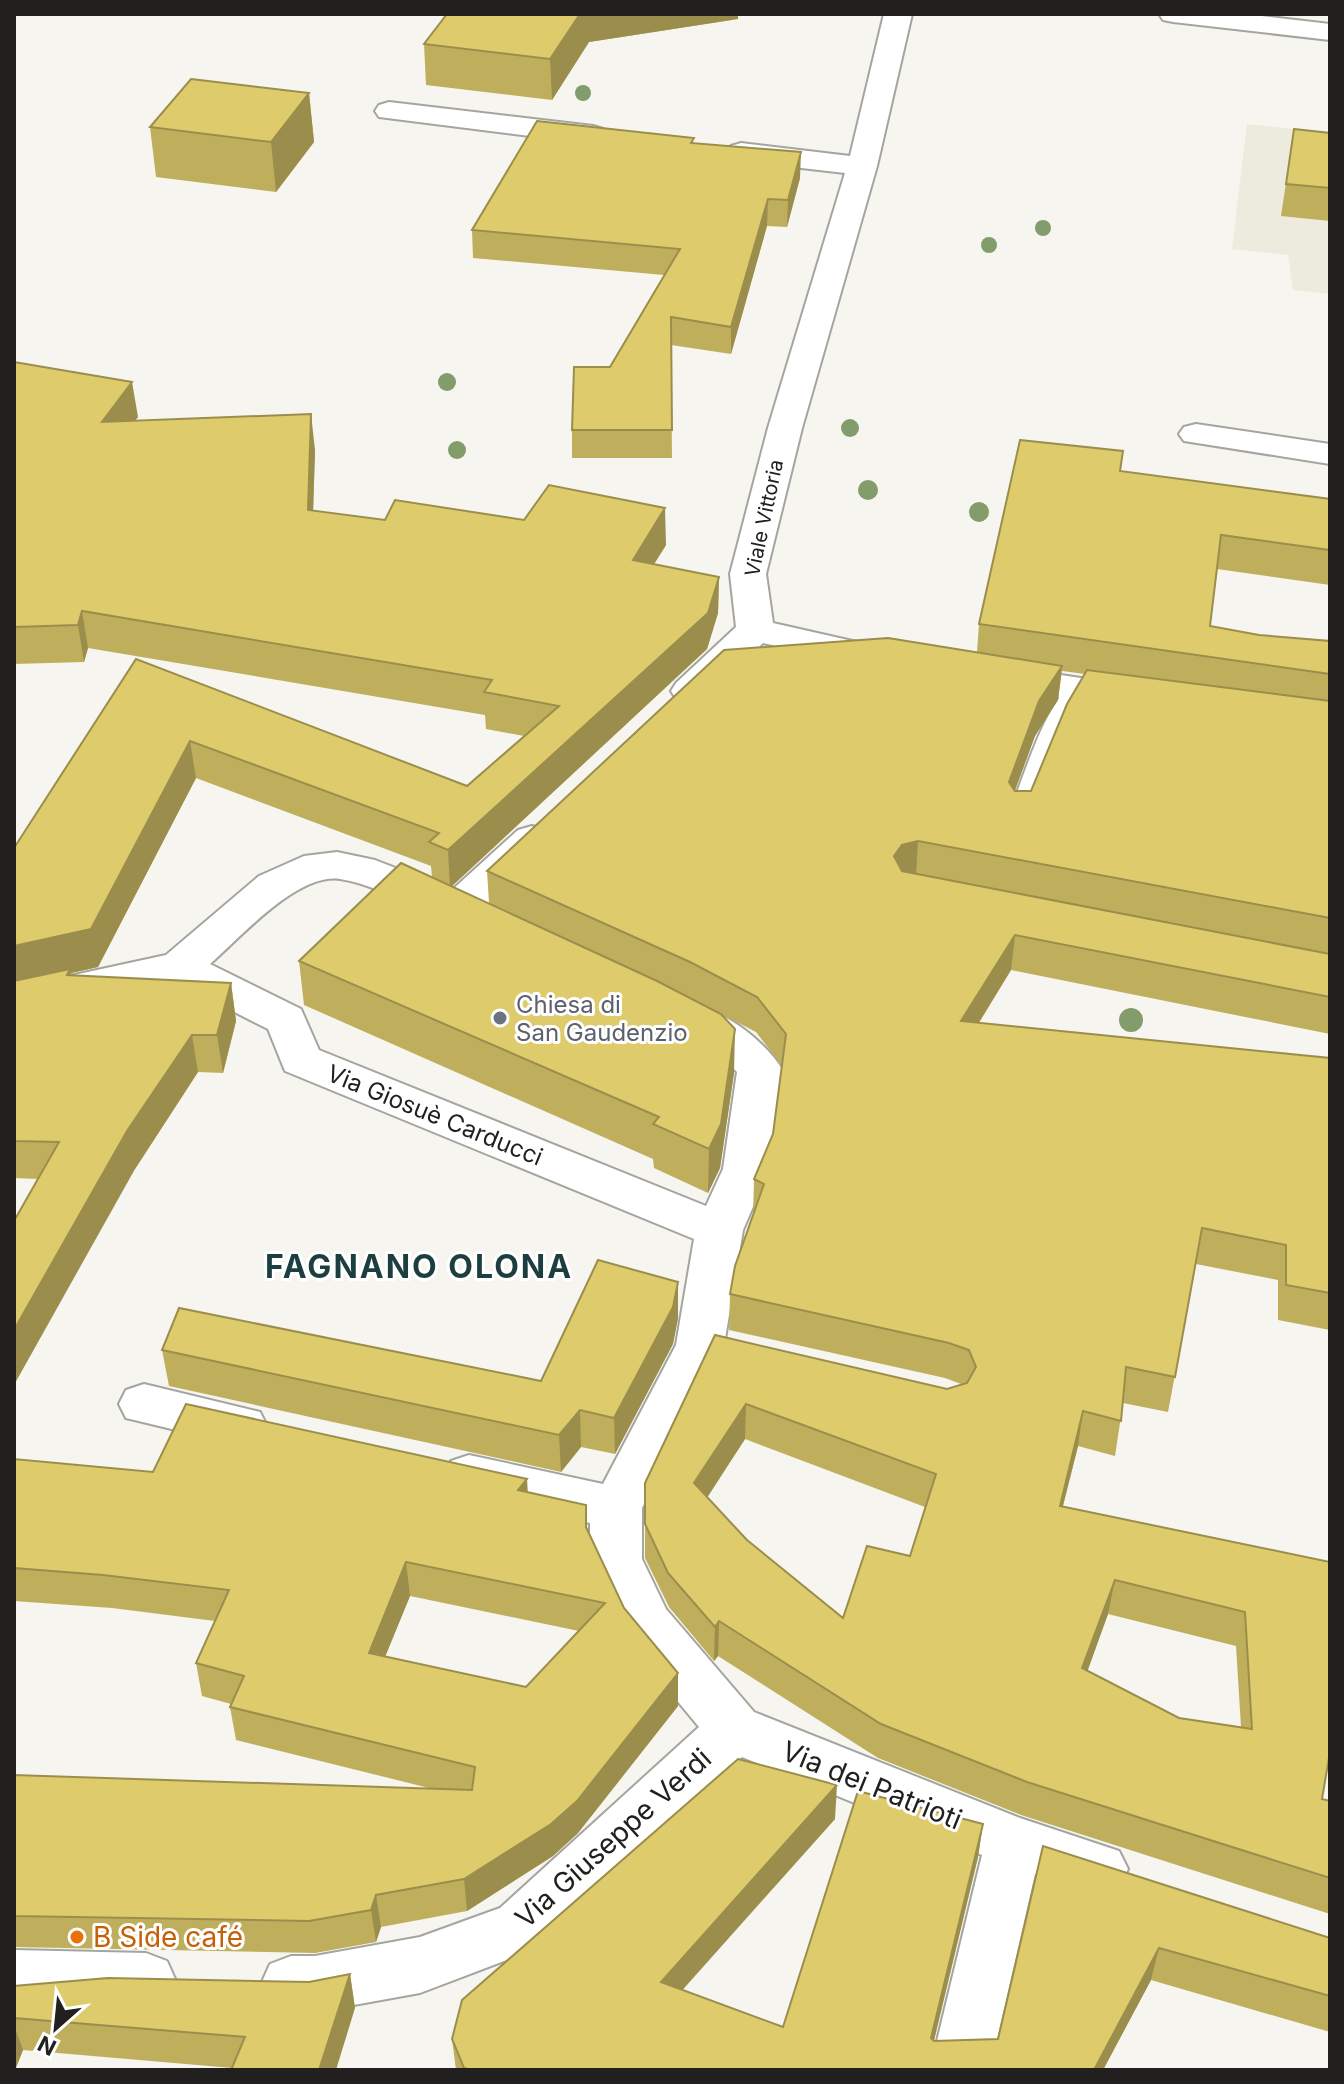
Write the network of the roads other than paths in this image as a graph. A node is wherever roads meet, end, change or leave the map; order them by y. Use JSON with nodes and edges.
{"nodes":[{"id":1,"x":898,"y":14,"type":"edge"},
{"id":2,"x":1173,"y":14,"type":"edge"},
{"id":3,"x":1330,"y":32,"type":"edge"},
{"id":4,"x":389,"y":111,"type":"dead end"},
{"id":5,"x":625,"y":138,"type":"edge"},
{"id":6,"x":720,"y":149,"type":"edge"},
{"id":7,"x":862,"y":166,"type":"junction"},
{"id":8,"x":1196,"y":434,"type":"dead end"},
{"id":9,"x":1330,"y":454,"type":"edge"},
{"id":10,"x":755,"y":630,"type":"junction"},
{"id":11,"x":903,"y":661,"type":"edge"},
{"id":12,"x":965,"y":671,"type":"edge"},
{"id":13,"x":1075,"y":688,"type":"junction"},
{"id":14,"x":1168,"y":703,"type":"edge"},
{"id":15,"x":663,"y":716,"type":"edge"},
{"id":16,"x":560,"y":813,"type":"edge"},
{"id":17,"x":1019,"y":818,"type":"edge"},
{"id":18,"x":457,"y":909,"type":"junction"},
{"id":19,"x":501,"y":929,"type":"edge"},
{"id":20,"x":180,"y":967,"type":"junction"},
{"id":21,"x":645,"y":997,"type":"edge"},
{"id":22,"x":14,"y":1003,"type":"edge"},
{"id":23,"x":719,"y":1230,"type":"junction"},
{"id":24,"x":144,"y":1404,"type":"dead end"},
{"id":25,"x":281,"y":1434,"type":"edge"},
{"id":26,"x":418,"y":1464,"type":"edge"},
{"id":27,"x":616,"y":1508,"type":"junction"},
{"id":28,"x":734,"y":1729,"type":"junction"},
{"id":29,"x":1014,"y":1842,"type":"junction"},
{"id":30,"x":1149,"y":1885,"type":"edge"},
{"id":31,"x":14,"y":1978,"type":"edge"},
{"id":32,"x":960,"y":2070,"type":"edge"}],
"edges":[{"from":1,"to":7,"type":"street","name":"Viale Vittoria"},
{"from":2,"to":3,"type":"street"},
{"from":4,"to":5,"type":"street"},
{"from":6,"to":7,"type":"street"},
{"from":7,"to":10,"type":"street","name":"Viale Vittoria"},
{"from":8,"to":9,"type":"street"},
{"from":10,"to":11,"type":"street"},
{"from":10,"to":15,"type":"street"},
{"from":12,"to":13,"type":"street"},
{"from":13,"to":14,"type":"street"},
{"from":13,"to":17,"type":"lane"},
{"from":16,"to":18,"type":"street"},
{"from":18,"to":19,"type":"street"},
{"from":18,"to":20,"type":"street"},
{"from":20,"to":22,"type":"street"},
{"from":20,"to":23,"type":"street","name":"Via Giosuè Carducci"},
{"from":21,"to":23,"type":"street"},
{"from":23,"to":27,"type":"street"},
{"from":24,"to":25,"type":"street"},
{"from":26,"to":27,"type":"street"},
{"from":27,"to":28,"type":"street"},
{"from":28,"to":29,"type":"street","name":"Via dei Patrioti"},
{"from":28,"to":31,"type":"street","name":"Via Giuseppe Verdi"},
{"from":29,"to":30,"type":"street","name":"Via dei Patrioti"},
{"from":29,"to":32,"type":"street"}]}
